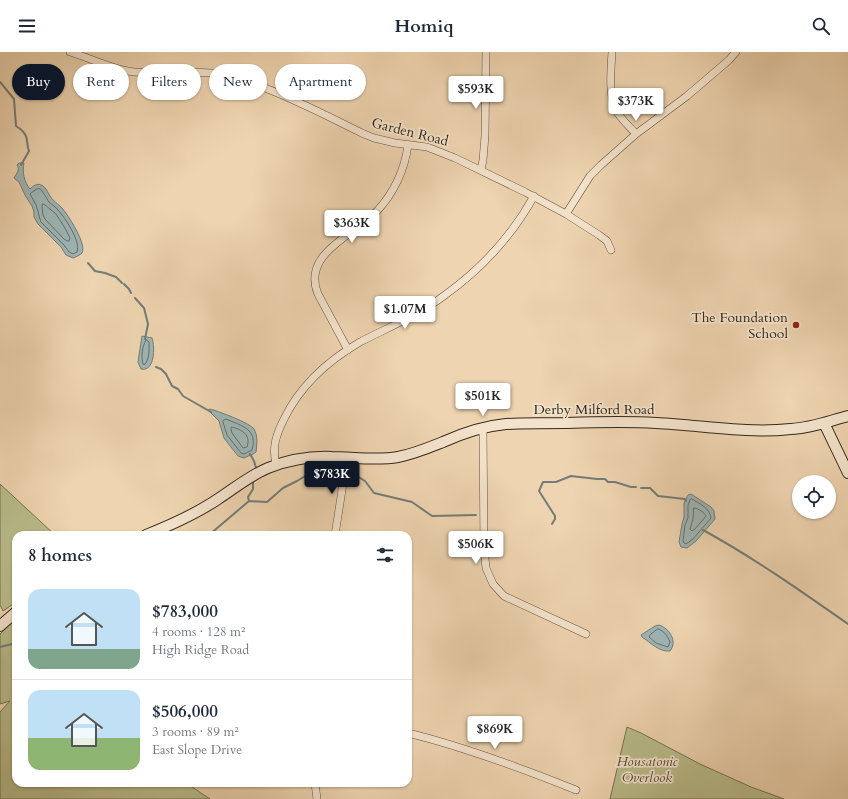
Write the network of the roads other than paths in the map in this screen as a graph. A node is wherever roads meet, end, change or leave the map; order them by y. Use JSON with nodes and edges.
{"nodes":[{"id":1,"x":70,"y":52,"type":"edge"},
{"id":2,"x":486,"y":52,"type":"edge"},
{"id":3,"x":612,"y":52,"type":"edge"},
{"id":4,"x":736,"y":52,"type":"edge"},
{"id":5,"x":636,"y":134,"type":"junction"},
{"id":6,"x":408,"y":145,"type":"junction"},
{"id":7,"x":480,"y":170,"type":"junction"},
{"id":8,"x":534,"y":196,"type":"junction"},
{"id":9,"x":566,"y":214,"type":"junction"},
{"id":10,"x":612,"y":250,"type":"dead end"},
{"id":11,"x":348,"y":350,"type":"junction"},
{"id":12,"x":848,"y":416,"type":"edge"},
{"id":13,"x":824,"y":423,"type":"junction"},
{"id":14,"x":483,"y":428,"type":"junction"},
{"id":15,"x":347,"y":458,"type":"junction"},
{"id":16,"x":276,"y":465,"type":"junction"},
{"id":17,"x":848,"y":473,"type":"edge"},
{"id":18,"x":156,"y":531,"type":"edge"},
{"id":19,"x":336,"y":531,"type":"edge"},
{"id":20,"x":12,"y":616,"type":"edge"},
{"id":21,"x":0,"y":626,"type":"edge"},
{"id":22,"x":586,"y":634,"type":"dead end"},
{"id":23,"x":412,"y":734,"type":"edge"},
{"id":24,"x":316,"y":787,"type":"edge"},
{"id":25,"x":576,"y":790,"type":"dead end"},
{"id":26,"x":317,"y":799,"type":"edge"}],
"edges":[{"from":1,"to":6,"type":"street","name":"Garden Road"},
{"from":2,"to":7,"type":"street"},
{"from":3,"to":5,"type":"street"},
{"from":4,"to":5,"type":"street"},
{"from":5,"to":9,"type":"street"},
{"from":6,"to":7,"type":"street","name":"Garden Road"},
{"from":6,"to":11,"type":"street"},
{"from":7,"to":8,"type":"street","name":"Garden Road"},
{"from":8,"to":9,"type":"street","name":"Garden Road"},
{"from":8,"to":11,"type":"street"},
{"from":9,"to":10,"type":"street","name":"Garden Road"},
{"from":11,"to":16,"type":"street"},
{"from":12,"to":13,"type":"main road","name":"Derby Milford Road"},
{"from":13,"to":14,"type":"main road","name":"Derby Milford Road"},
{"from":13,"to":17,"type":"main road"},
{"from":14,"to":15,"type":"main road","name":"Derby Milford Road"},
{"from":14,"to":22,"type":"street"},
{"from":15,"to":16,"type":"main road","name":"Derby Milford Road"},
{"from":15,"to":19,"type":"street"},
{"from":16,"to":18,"type":"main road","name":"Derby Milford Road"},
{"from":20,"to":21,"type":"main road"},
{"from":23,"to":25,"type":"street"},
{"from":24,"to":26,"type":"street"}]}
